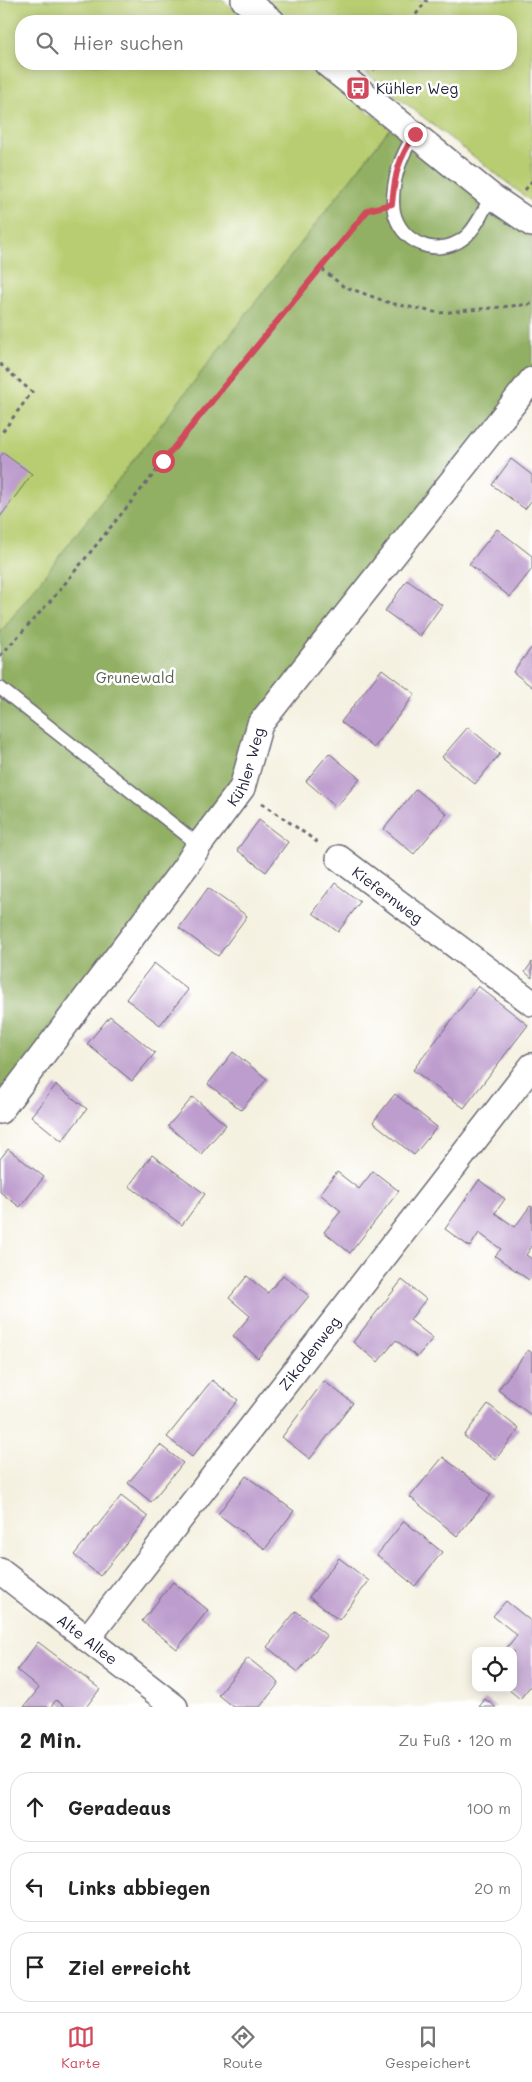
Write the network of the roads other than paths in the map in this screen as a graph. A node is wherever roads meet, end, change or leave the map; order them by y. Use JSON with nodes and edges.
{"nodes":[{"id":1,"x":244,"y":0,"type":"edge"},
{"id":2,"x":264,"y":15,"type":"edge"},
{"id":3,"x":335,"y":70,"type":"edge"},
{"id":4,"x":415,"y":134,"type":"junction"},
{"id":5,"x":491,"y":196,"type":"junction"},
{"id":6,"x":532,"y":224,"type":"edge"},
{"id":7,"x":532,"y":380,"type":"edge"},
{"id":8,"x":0,"y":688,"type":"edge"},
{"id":9,"x":199,"y":845,"type":"junction"},
{"id":10,"x":339,"y":858,"type":"road end"},
{"id":11,"x":532,"y":1003,"type":"edge"},
{"id":12,"x":532,"y":1066,"type":"edge"},
{"id":13,"x":0,"y":1111,"type":"edge"},
{"id":14,"x":0,"y":1571,"type":"edge"},
{"id":15,"x":87,"y":1639,"type":"junction"},
{"id":16,"x":175,"y":1707,"type":"edge"}],
"edges":[{"from":1,"to":2,"type":"street"},
{"from":3,"to":4,"type":"street"},
{"from":4,"to":5,"type":"street"},
{"from":4,"to":5,"type":"lane"},
{"from":5,"to":6,"type":"street"},
{"from":7,"to":9,"type":"street","name":"Kühler Weg"},
{"from":8,"to":9,"type":"lane"},
{"from":9,"to":13,"type":"street","name":"Kühler Weg"},
{"from":10,"to":11,"type":"street","name":"Kiefernweg"},
{"from":12,"to":15,"type":"street","name":"Zikadenweg"},
{"from":14,"to":15,"type":"street","name":"Alte Allee"},
{"from":15,"to":16,"type":"street","name":"Alte Allee"}]}
